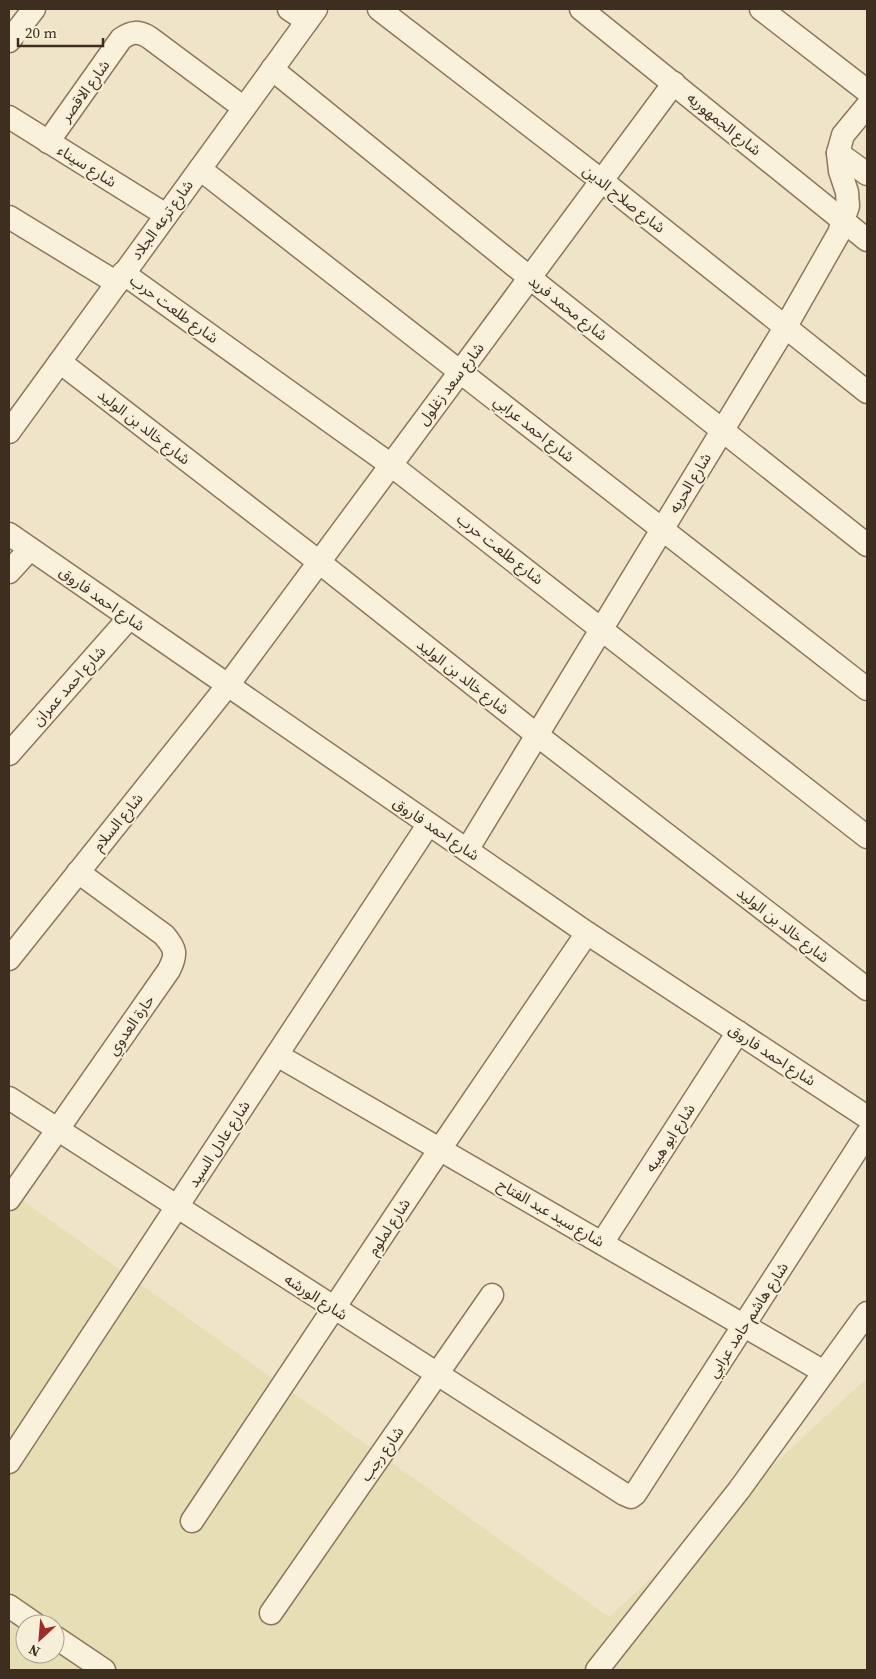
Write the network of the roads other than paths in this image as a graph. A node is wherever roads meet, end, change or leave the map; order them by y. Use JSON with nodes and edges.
{"nodes":[{"id":1,"x":34,"y":9,"type":"edge"},
{"id":2,"x":379,"y":9,"type":"edge"},
{"id":3,"x":581,"y":9,"type":"edge"},
{"id":4,"x":761,"y":9,"type":"edge"},
{"id":5,"x":304,"y":13,"type":"edge"},
{"id":6,"x":9,"y":41,"type":"edge"},
{"id":7,"x":272,"y":69,"type":"junction"},
{"id":8,"x":674,"y":83,"type":"junction"},
{"id":9,"x":867,"y":91,"type":"edge"},
{"id":10,"x":867,"y":106,"type":"edge"},
{"id":11,"x":244,"y":108,"type":"junction"},
{"id":12,"x":9,"y":117,"type":"edge"},
{"id":13,"x":48,"y":142,"type":"junction"},
{"id":14,"x":838,"y":153,"type":"junction"},
{"id":15,"x":200,"y":169,"type":"junction"},
{"id":16,"x":867,"y":174,"type":"edge"},
{"id":17,"x":602,"y":181,"type":"junction"},
{"id":18,"x":166,"y":215,"type":"junction"},
{"id":19,"x":9,"y":217,"type":"edge"},
{"id":20,"x":844,"y":221,"type":"junction"},
{"id":21,"x":867,"y":240,"type":"edge"},
{"id":22,"x":120,"y":278,"type":"junction"},
{"id":23,"x":530,"y":278,"type":"junction"},
{"id":24,"x":786,"y":326,"type":"junction"},
{"id":25,"x":60,"y":362,"type":"junction"},
{"id":26,"x":460,"y":372,"type":"junction"},
{"id":27,"x":867,"y":392,"type":"edge"},
{"id":28,"x":722,"y":429,"type":"junction"},
{"id":29,"x":9,"y":432,"type":"edge"},
{"id":30,"x":391,"y":465,"type":"junction"},
{"id":31,"x":663,"y":529,"type":"junction"},
{"id":32,"x":9,"y":534,"type":"edge"},
{"id":33,"x":867,"y":544,"type":"edge"},
{"id":34,"x":30,"y":549,"type":"junction"},
{"id":35,"x":319,"y":562,"type":"junction"},
{"id":36,"x":9,"y":572,"type":"edge"},
{"id":37,"x":129,"y":618,"type":"junction"},
{"id":38,"x":602,"y":628,"type":"junction"},
{"id":39,"x":228,"y":685,"type":"junction"},
{"id":40,"x":867,"y":689,"type":"edge"},
{"id":41,"x":537,"y":736,"type":"junction"},
{"id":42,"x":9,"y":754,"type":"edge"},
{"id":43,"x":428,"y":825,"type":"junction"},
{"id":44,"x":867,"y":836,"type":"edge"},
{"id":45,"x":467,"y":850,"type":"junction"},
{"id":46,"x":78,"y":872,"type":"junction"},
{"id":47,"x":587,"y":933,"type":"junction"},
{"id":48,"x":9,"y":959,"type":"edge"},
{"id":49,"x":867,"y":989,"type":"edge"},
{"id":50,"x":738,"y":1032,"type":"junction"},
{"id":51,"x":277,"y":1055,"type":"junction"},
{"id":52,"x":9,"y":1098,"type":"edge"},
{"id":53,"x":867,"y":1117,"type":"edge"},
{"id":54,"x":57,"y":1130,"type":"junction"},
{"id":55,"x":867,"y":1134,"type":"edge"},
{"id":56,"x":440,"y":1149,"type":"junction"},
{"id":57,"x":9,"y":1199,"type":"edge"},
{"id":58,"x":178,"y":1206,"type":"junction"},
{"id":59,"x":602,"y":1243,"type":"junction"},
{"id":60,"x":492,"y":1295,"type":"dead end"},
{"id":61,"x":334,"y":1309,"type":"junction"},
{"id":62,"x":867,"y":1313,"type":"edge"},
{"id":63,"x":744,"y":1326,"type":"junction"},
{"id":64,"x":824,"y":1372,"type":"junction"},
{"id":65,"x":437,"y":1374,"type":"junction"},
{"id":66,"x":9,"y":1462,"type":"edge"},
{"id":67,"x":624,"y":1494,"type":"joint"},
{"id":68,"x":192,"y":1521,"type":"dead end"},
{"id":69,"x":9,"y":1606,"type":"edge"},
{"id":70,"x":270,"y":1612,"type":"dead end"},
{"id":71,"x":21,"y":1614,"type":"edge"},
{"id":72,"x":65,"y":1644,"type":"edge"},
{"id":73,"x":104,"y":1670,"type":"edge"},
{"id":74,"x":597,"y":1670,"type":"edge"}],
"edges":[{"from":1,"to":6,"type":"street"},
{"from":2,"to":17,"type":"street","name":"شارع صلاح الدين"},
{"from":3,"to":8,"type":"street","name":"شارع الجمهوريه"},
{"from":4,"to":9,"type":"street"},
{"from":5,"to":7,"type":"street","name":"شارع ترعه الجلاد"},
{"from":7,"to":11,"type":"street","name":"شارع ترعه الجلاد"},
{"from":7,"to":23,"type":"street","name":"شارع محمد فريد"},
{"from":8,"to":17,"type":"street","name":"شارع سعد زغلول"},
{"from":8,"to":20,"type":"street","name":"شارع الجمهوريه"},
{"from":10,"to":14,"type":"street"},
{"from":11,"to":13,"type":"street","name":"شارع الاقصر"},
{"from":11,"to":15,"type":"street","name":"شارع ترعه الجلاد"},
{"from":12,"to":13,"type":"street","name":"شارع سيناء"},
{"from":13,"to":18,"type":"street","name":"شارع سيناء"},
{"from":14,"to":16,"type":"street"},
{"from":14,"to":20,"type":"street","name":"شارع الحريه"},
{"from":15,"to":18,"type":"street","name":"شارع ترعه الجلاد"},
{"from":15,"to":26,"type":"street","name":"شارع احمد عرابي"},
{"from":17,"to":23,"type":"street","name":"شارع سعد زغلول"},
{"from":17,"to":24,"type":"street","name":"شارع صلاح الدين"},
{"from":18,"to":22,"type":"street","name":"شارع ترعه الجلاد"},
{"from":19,"to":22,"type":"street","name":"شارع طلعت حرب"},
{"from":20,"to":21,"type":"street","name":"شارع الجمهوريه"},
{"from":20,"to":24,"type":"street","name":"شارع الحريه"},
{"from":22,"to":25,"type":"street","name":"شارع ترعه الجلاد"},
{"from":22,"to":30,"type":"street","name":"شارع طلعت حرب"},
{"from":23,"to":26,"type":"street","name":"شارع سعد زغلول"},
{"from":23,"to":28,"type":"street","name":"شارع محمد فريد"},
{"from":24,"to":27,"type":"street","name":"شارع صلاح الدين"},
{"from":24,"to":28,"type":"street","name":"شارع الحريه"},
{"from":25,"to":29,"type":"street","name":"شارع ترعه الجلاد"},
{"from":25,"to":35,"type":"street","name":"شارع خالد بن الوليد"},
{"from":26,"to":30,"type":"street","name":"شارع سعد زغلول"},
{"from":26,"to":31,"type":"street","name":"شارع احمد عرابي"},
{"from":28,"to":31,"type":"street","name":"شارع الحريه"},
{"from":28,"to":33,"type":"street","name":"شارع محمد فريد"},
{"from":30,"to":35,"type":"street","name":"شارع سعد زغلول"},
{"from":30,"to":38,"type":"street","name":"شارع طلعت حرب"},
{"from":31,"to":38,"type":"street","name":"شارع الحريه"},
{"from":31,"to":40,"type":"street","name":"شارع احمد عرابي"},
{"from":32,"to":34,"type":"street","name":"شارع احمد فاروق"},
{"from":34,"to":36,"type":"street"},
{"from":34,"to":37,"type":"street","name":"شارع احمد فاروق"},
{"from":35,"to":39,"type":"street","name":"شارع سعد زغلول"},
{"from":35,"to":41,"type":"street","name":"شارع خالد بن الوليد"},
{"from":37,"to":39,"type":"street","name":"شارع احمد فاروق"},
{"from":37,"to":42,"type":"street","name":"شارع احمد عمران"},
{"from":38,"to":41,"type":"street","name":"شارع الحريه"},
{"from":38,"to":44,"type":"street","name":"شارع طلعت حرب"},
{"from":39,"to":43,"type":"street","name":"شارع احمد فاروق"},
{"from":39,"to":46,"type":"street","name":"شارع السلام"},
{"from":41,"to":45,"type":"street","name":"شارع الحريه"},
{"from":41,"to":49,"type":"street","name":"شارع خالد بن الوليد"},
{"from":43,"to":45,"type":"street","name":"شارع احمد فاروق"},
{"from":43,"to":51,"type":"street","name":"شارع عادل السيد"},
{"from":45,"to":47,"type":"street","name":"شارع احمد فاروق"},
{"from":46,"to":48,"type":"street","name":"شارع السلام"},
{"from":46,"to":54,"type":"street","name":"حارة العدوي"},
{"from":47,"to":50,"type":"street","name":"شارع احمد فاروق"},
{"from":47,"to":56,"type":"street","name":"شارع لملوم"},
{"from":50,"to":53,"type":"street","name":"شارع احمد فاروق"},
{"from":50,"to":59,"type":"street","name":"شارع ابو هيبه"},
{"from":51,"to":56,"type":"street","name":"شارع سيد عبد الفتاح"},
{"from":51,"to":58,"type":"street","name":"شارع عادل السيد"},
{"from":52,"to":54,"type":"street","name":"شارع الورشه"},
{"from":54,"to":57,"type":"street","name":"حارة العدوي"},
{"from":54,"to":58,"type":"street","name":"شارع الورشه"},
{"from":55,"to":63,"type":"street","name":"شارع هاشم حامد عرابي"},
{"from":56,"to":59,"type":"street","name":"شارع سيد عبد الفتاح"},
{"from":56,"to":61,"type":"street","name":"شارع لملوم"},
{"from":58,"to":61,"type":"street","name":"شارع الورشه"},
{"from":58,"to":66,"type":"street","name":"شارع عادل السيد"},
{"from":59,"to":63,"type":"street","name":"شارع سيد عبد الفتاح"},
{"from":60,"to":65,"type":"street","name":"شارع رجب"},
{"from":61,"to":65,"type":"street","name":"شارع الورشه"},
{"from":61,"to":68,"type":"street","name":"شارع لملوم"},
{"from":62,"to":64,"type":"street"},
{"from":63,"to":64,"type":"street","name":"شارع سيد عبد الفتاح"},
{"from":63,"to":67,"type":"street","name":"شارع هاشم حامد عرابي"},
{"from":64,"to":74,"type":"street"},
{"from":65,"to":67,"type":"street","name":"شارع الورشه"},
{"from":65,"to":70,"type":"street","name":"شارع رجب"},
{"from":69,"to":71,"type":"street"},
{"from":72,"to":73,"type":"street"}]}
